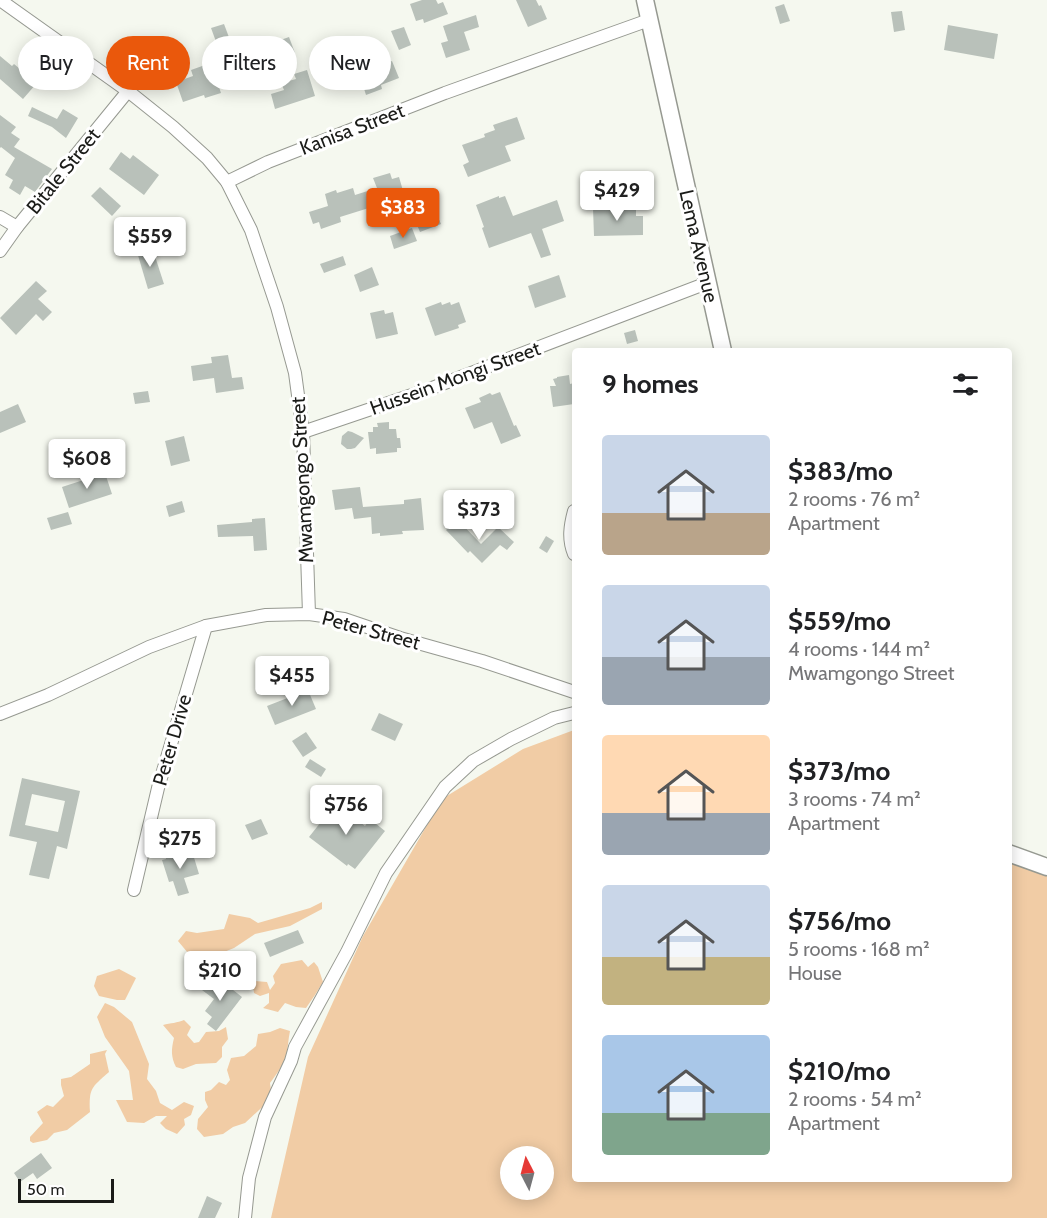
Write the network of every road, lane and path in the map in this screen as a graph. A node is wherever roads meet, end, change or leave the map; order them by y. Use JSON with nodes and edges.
{"nodes":[{"id":1,"x":0,"y":0,"type":"edge"},
{"id":2,"x":645,"y":0,"type":"edge"},
{"id":3,"x":649,"y":20,"type":"junction"},
{"id":4,"x":128,"y":91,"type":"junction"},
{"id":5,"x":227,"y":182,"type":"junction"},
{"id":6,"x":0,"y":218,"type":"edge"},
{"id":7,"x":17,"y":227,"type":"junction"},
{"id":8,"x":0,"y":251,"type":"edge"},
{"id":9,"x":707,"y":284,"type":"junction"},
{"id":10,"x":722,"y":348,"type":"edge"},
{"id":11,"x":303,"y":432,"type":"junction"},
{"id":12,"x":572,"y":518,"type":"edge"},
{"id":13,"x":572,"y":550,"type":"edge"},
{"id":14,"x":309,"y":614,"type":"junction"},
{"id":15,"x":206,"y":626,"type":"junction"},
{"id":16,"x":572,"y":691,"type":"edge"},
{"id":17,"x":0,"y":714,"type":"edge"},
{"id":18,"x":572,"y":714,"type":"edge"},
{"id":19,"x":1012,"y":854,"type":"edge"},
{"id":20,"x":1047,"y":867,"type":"edge"},
{"id":21,"x":134,"y":890,"type":"dead end"},
{"id":22,"x":245,"y":1218,"type":"edge"}],
"edges":[{"from":1,"to":4,"type":"street","name":"Mwamgongo Street"},
{"from":2,"to":3,"type":"main road","name":"Lema Avenue"},
{"from":3,"to":5,"type":"street","name":"Kanisa Street"},
{"from":3,"to":9,"type":"main road","name":"Lema Avenue"},
{"from":4,"to":5,"type":"street","name":"Mwamgongo Street"},
{"from":4,"to":7,"type":"street","name":"Bitale Street"},
{"from":5,"to":11,"type":"street","name":"Mwamgongo Street"},
{"from":6,"to":7,"type":"street"},
{"from":7,"to":8,"type":"street","name":"Bitale Street"},
{"from":9,"to":10,"type":"main road","name":"Lema Avenue"},
{"from":9,"to":11,"type":"street","name":"Hussein Mongi Street"},
{"from":11,"to":14,"type":"street","name":"Mwamgongo Street"},
{"from":12,"to":13,"type":"street"},
{"from":14,"to":15,"type":"street","name":"Peter Street"},
{"from":14,"to":16,"type":"street","name":"Peter Street"},
{"from":15,"to":17,"type":"street","name":"Peter Street"},
{"from":15,"to":21,"type":"street","name":"Peter Drive"},
{"from":18,"to":22,"type":"street"},
{"from":19,"to":20,"type":"main road"}]}
